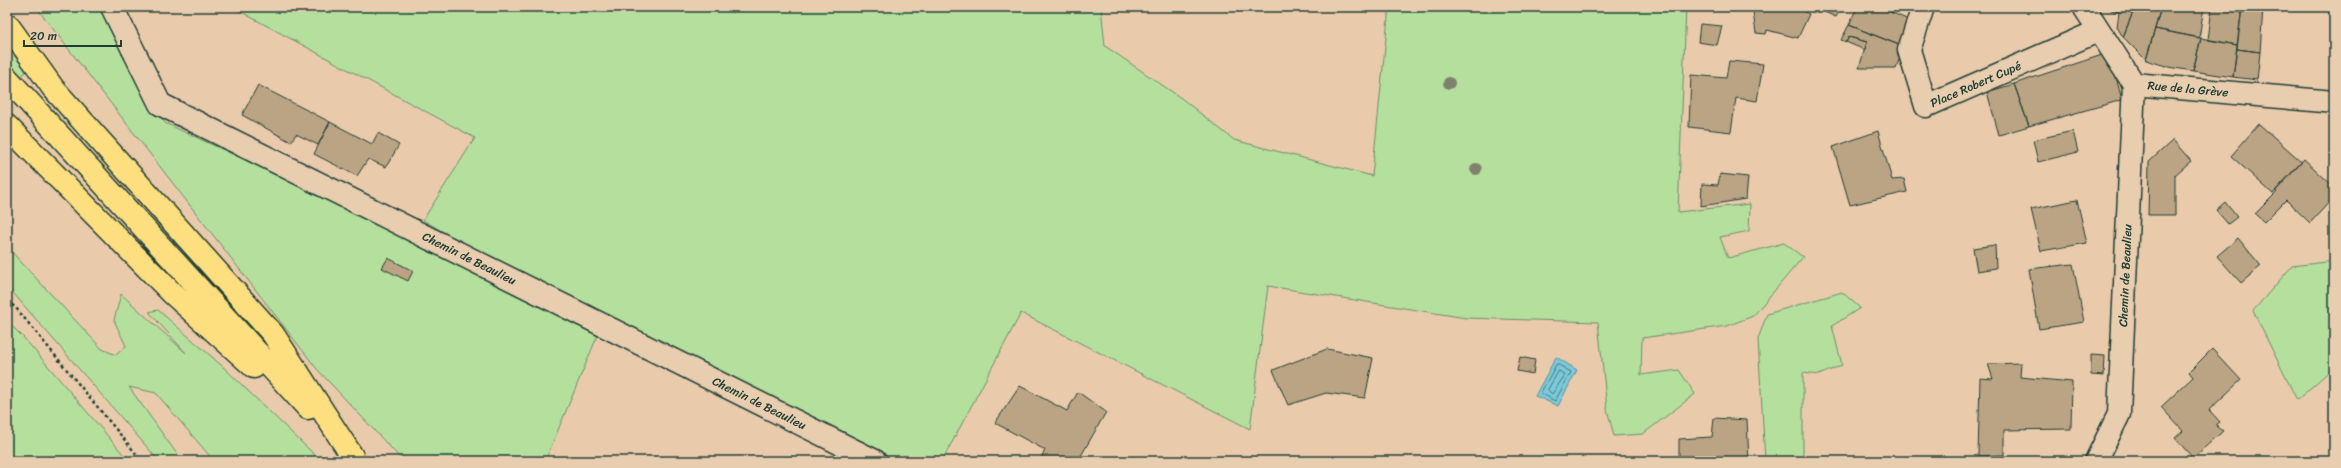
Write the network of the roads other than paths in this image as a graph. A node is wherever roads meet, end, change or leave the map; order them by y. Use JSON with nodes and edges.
{"nodes":[{"id":1,"x":112,"y":7,"type":"edge"},
{"id":2,"x":1924,"y":7,"type":"edge"},
{"id":3,"x":2084,"y":7,"type":"edge"},
{"id":4,"x":7,"y":24,"type":"edge"},
{"id":5,"x":2098,"y":31,"type":"junction"},
{"id":6,"x":7,"y":78,"type":"edge"},
{"id":7,"x":2134,"y":84,"type":"junction"},
{"id":8,"x":2334,"y":102,"type":"edge"},
{"id":9,"x":7,"y":126,"type":"edge"},
{"id":10,"x":355,"y":459,"type":"edge"},
{"id":11,"x":875,"y":461,"type":"edge"},
{"id":12,"x":2096,"y":461,"type":"edge"}],
"edges":[{"from":1,"to":11,"type":"street","name":"Chemin de Beaulieu"},
{"from":2,"to":5,"type":"street","name":"Place Robert Cupé"},
{"from":3,"to":5,"type":"street","name":"Rue de la Grève"},
{"from":4,"to":10,"type":"highway"},
{"from":5,"to":7,"type":"street","name":"Rue de la Grève"},
{"from":6,"to":10,"type":"highway"},
{"from":7,"to":8,"type":"street","name":"Rue de la Grève"},
{"from":7,"to":12,"type":"street","name":"Chemin de Beaulieu"},
{"from":9,"to":10,"type":"highway"}]}
